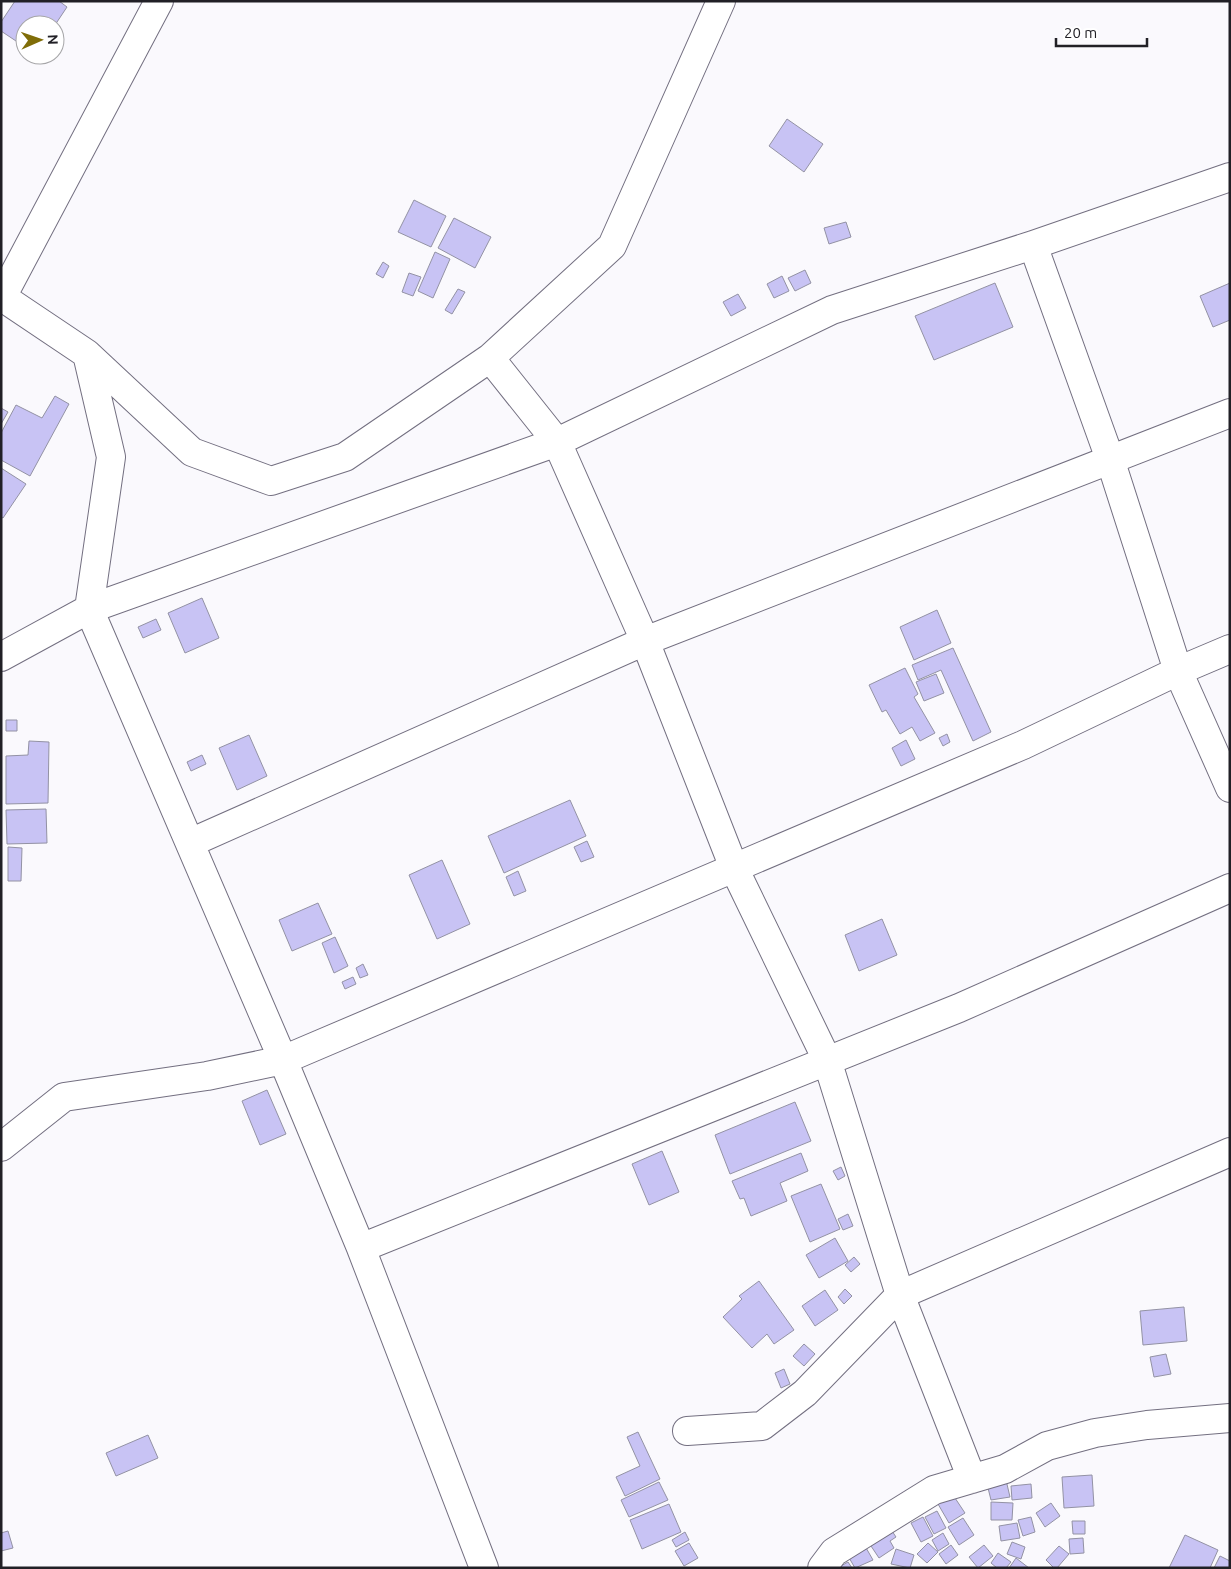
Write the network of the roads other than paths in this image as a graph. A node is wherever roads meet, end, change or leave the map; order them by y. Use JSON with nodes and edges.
{"nodes":[{"id":1,"x":159,"y":1,"type":"edge"},
{"id":2,"x":721,"y":1,"type":"edge"},
{"id":3,"x":1230,"y":177,"type":"edge"},
{"id":4,"x":1033,"y":245,"type":"junction"},
{"id":5,"x":2,"y":298,"type":"edge"},
{"id":6,"x":87,"y":354,"type":"junction"},
{"id":7,"x":490,"y":358,"type":"junction"},
{"id":8,"x":1230,"y":413,"type":"edge"},
{"id":9,"x":556,"y":442,"type":"junction"},
{"id":10,"x":1110,"y":459,"type":"junction"},
{"id":11,"x":89,"y":609,"type":"junction"},
{"id":12,"x":645,"y":642,"type":"junction"},
{"id":13,"x":1230,"y":649,"type":"edge"},
{"id":14,"x":1,"y":657,"type":"edge"},
{"id":15,"x":1178,"y":670,"type":"junction"},
{"id":16,"x":1230,"y":788,"type":"edge"},
{"id":17,"x":190,"y":843,"type":"junction"},
{"id":18,"x":734,"y":868,"type":"junction"},
{"id":19,"x":1230,"y":888,"type":"edge"},
{"id":20,"x":283,"y":1060,"type":"junction"},
{"id":21,"x":827,"y":1060,"type":"junction"},
{"id":22,"x":1,"y":1147,"type":"edge"},
{"id":23,"x":1230,"y":1152,"type":"edge"},
{"id":24,"x":361,"y":1248,"type":"junction"},
{"id":25,"x":900,"y":1295,"type":"junction"},
{"id":26,"x":1230,"y":1418,"type":"edge"},
{"id":27,"x":687,"y":1431,"type":"dead end"},
{"id":28,"x":972,"y":1479,"type":"junction"},
{"id":29,"x":828,"y":1560,"type":"edge"},
{"id":30,"x":484,"y":1568,"type":"edge"},
{"id":31,"x":802,"y":1568,"type":"edge"}],
"edges":[{"from":1,"to":5,"type":"street"},
{"from":2,"to":7,"type":"street"},
{"from":3,"to":4,"type":"street"},
{"from":4,"to":9,"type":"street"},
{"from":4,"to":10,"type":"street"},
{"from":5,"to":6,"type":"street"},
{"from":6,"to":7,"type":"street"},
{"from":6,"to":11,"type":"street"},
{"from":7,"to":9,"type":"street"},
{"from":8,"to":10,"type":"street"},
{"from":9,"to":11,"type":"street"},
{"from":9,"to":12,"type":"street"},
{"from":10,"to":12,"type":"street"},
{"from":10,"to":15,"type":"street"},
{"from":11,"to":14,"type":"street"},
{"from":11,"to":17,"type":"street"},
{"from":12,"to":17,"type":"street"},
{"from":12,"to":18,"type":"street"},
{"from":13,"to":15,"type":"street"},
{"from":15,"to":16,"type":"street"},
{"from":15,"to":18,"type":"street"},
{"from":17,"to":20,"type":"street"},
{"from":18,"to":20,"type":"street"},
{"from":18,"to":21,"type":"street"},
{"from":19,"to":21,"type":"street"},
{"from":20,"to":22,"type":"street"},
{"from":20,"to":24,"type":"street"},
{"from":21,"to":24,"type":"street"},
{"from":21,"to":25,"type":"street"},
{"from":23,"to":25,"type":"street"},
{"from":24,"to":30,"type":"street"},
{"from":25,"to":27,"type":"street"},
{"from":25,"to":28,"type":"street"},
{"from":26,"to":28,"type":"street"},
{"from":28,"to":29,"type":"street"},
{"from":29,"to":31,"type":"street"}]}
